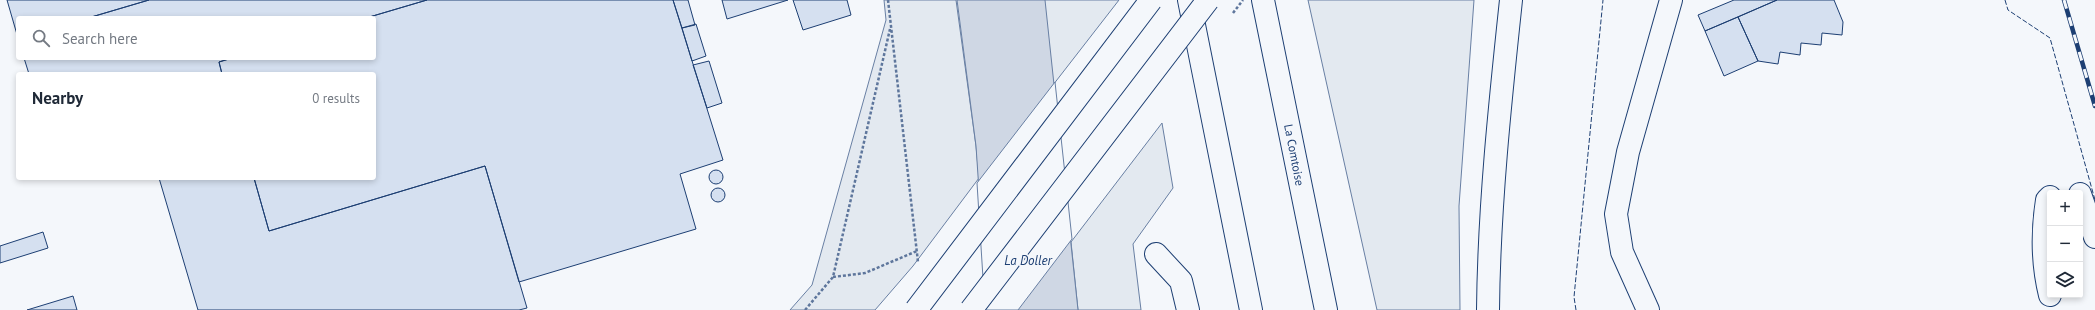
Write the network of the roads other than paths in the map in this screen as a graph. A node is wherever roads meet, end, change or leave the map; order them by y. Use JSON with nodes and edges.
{"nodes":[{"id":1,"x":1151,"y":0,"type":"edge"},
{"id":2,"x":1189,"y":0,"type":"edge"},
{"id":3,"x":1208,"y":0,"type":"edge"},
{"id":4,"x":1263,"y":0,"type":"edge"},
{"id":5,"x":1511,"y":0,"type":"edge"},
{"id":6,"x":1671,"y":0,"type":"edge"},
{"id":7,"x":2060,"y":190,"type":"edge"},
{"id":8,"x":2069,"y":190,"type":"edge"},
{"id":9,"x":2047,"y":200,"type":"edge"},
{"id":10,"x":2083,"y":205,"type":"edge"},
{"id":11,"x":2095,"y":237,"type":"edge"},
{"id":12,"x":1156,"y":254,"type":"dead end"},
{"id":13,"x":2047,"y":284,"type":"edge"},
{"id":14,"x":2051,"y":298,"type":"edge"},
{"id":15,"x":916,"y":310,"type":"edge"},
{"id":16,"x":971,"y":310,"type":"edge"},
{"id":17,"x":1188,"y":310,"type":"edge"},
{"id":18,"x":1251,"y":310,"type":"edge"},
{"id":19,"x":1326,"y":310,"type":"edge"},
{"id":20,"x":1488,"y":310,"type":"edge"},
{"id":21,"x":1648,"y":310,"type":"edge"},
{"id":22,"x":2054,"y":310,"type":"edge"}],
"edges":[{"from":1,"to":15,"type":"main road","bridge":true},
{"from":2,"to":18,"type":"main road"},
{"from":3,"to":16,"type":"main road","bridge":true},
{"from":4,"to":19,"type":"main road","name":"La Comtoise"},
{"from":5,"to":20,"type":"main road"},
{"from":6,"to":21,"type":"main road"},
{"from":7,"to":8,"type":"main road"},
{"from":9,"to":13,"type":"main road"},
{"from":10,"to":11,"type":"main road"},
{"from":12,"to":17,"type":"main road"},
{"from":14,"to":22,"type":"main road"}]}
